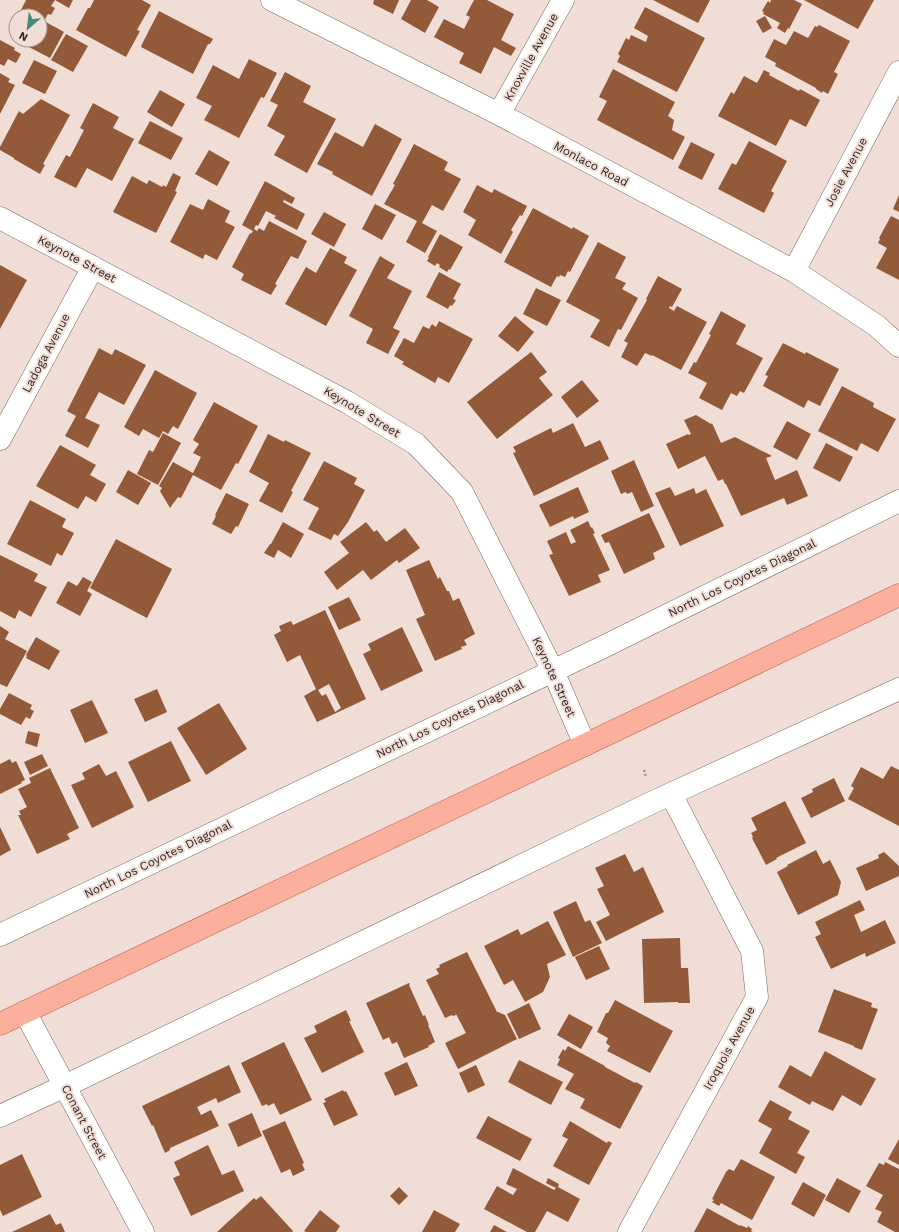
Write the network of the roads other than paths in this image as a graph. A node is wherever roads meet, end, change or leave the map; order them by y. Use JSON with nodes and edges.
{"nodes":[{"id":1,"x":272,"y":0,"type":"edge"},
{"id":2,"x":563,"y":0,"type":"edge"},
{"id":3,"x":899,"y":72,"type":"edge"},
{"id":4,"x":499,"y":114,"type":"junction"},
{"id":5,"x":0,"y":218,"type":"edge"},
{"id":6,"x":93,"y":267,"type":"junction"},
{"id":7,"x":794,"y":271,"type":"junction"},
{"id":8,"x":899,"y":346,"type":"edge"},
{"id":9,"x":0,"y":439,"type":"edge"},
{"id":10,"x":899,"y":501,"type":"edge"},
{"id":11,"x":899,"y":596,"type":"edge"},
{"id":12,"x":553,"y":671,"type":"junction"},
{"id":13,"x":897,"y":693,"type":"edge"},
{"id":14,"x":585,"y":745,"type":"junction"},
{"id":15,"x":671,"y":794,"type":"junction"},
{"id":16,"x":0,"y":935,"type":"edge"},
{"id":17,"x":25,"y":1012,"type":"junction"},
{"id":18,"x":0,"y":1024,"type":"edge"},
{"id":19,"x":65,"y":1086,"type":"junction"},
{"id":20,"x":0,"y":1116,"type":"edge"},
{"id":21,"x":143,"y":1232,"type":"edge"},
{"id":22,"x":629,"y":1232,"type":"edge"}],
"edges":[{"from":1,"to":4,"type":"street","name":"Monlaco Road"},
{"from":2,"to":4,"type":"street","name":"Knoxville Avenue"},
{"from":3,"to":7,"type":"street","name":"Josie Avenue"},
{"from":4,"to":7,"type":"street","name":"Monlaco Road"},
{"from":5,"to":6,"type":"street","name":"Keynote Street"},
{"from":6,"to":9,"type":"street","name":"Ladoga Avenue"},
{"from":6,"to":12,"type":"street","name":"Keynote Street"},
{"from":7,"to":8,"type":"street","name":"Monlaco Road"},
{"from":10,"to":12,"type":"street","name":"North Los Coyotes Diagonal"},
{"from":11,"to":14,"type":"main road"},
{"from":12,"to":14,"type":"street","name":"Keynote Street"},
{"from":12,"to":16,"type":"street","name":"North Los Coyotes Diagonal"},
{"from":13,"to":15,"type":"street"},
{"from":14,"to":17,"type":"main road"},
{"from":15,"to":19,"type":"street"},
{"from":15,"to":22,"type":"street","name":"Iroquois Avenue"},
{"from":17,"to":18,"type":"main road"},
{"from":17,"to":19,"type":"street","name":"Conant Street"},
{"from":19,"to":20,"type":"street"},
{"from":19,"to":21,"type":"street","name":"Conant Street"}]}
